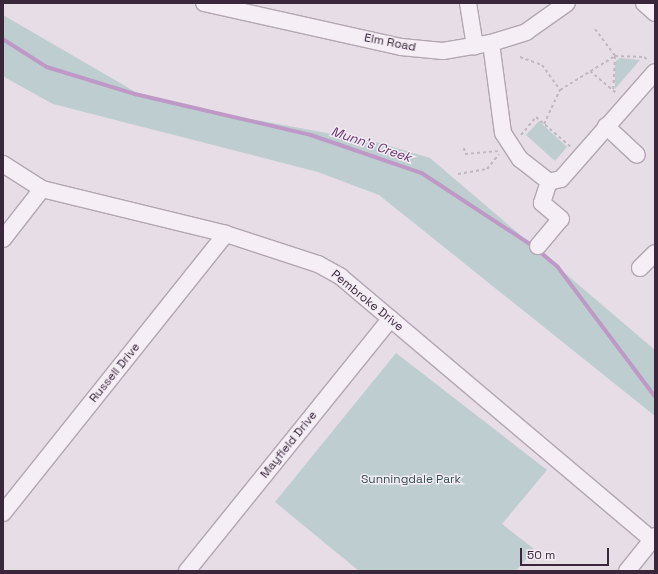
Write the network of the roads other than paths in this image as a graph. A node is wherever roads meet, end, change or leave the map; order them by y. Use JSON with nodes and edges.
{"nodes":[{"id":1,"x":204,"y":3,"type":"edge"},
{"id":2,"x":468,"y":3,"type":"edge"},
{"id":3,"x":567,"y":3,"type":"edge"},
{"id":4,"x":644,"y":3,"type":"edge"},
{"id":5,"x":655,"y":13,"type":"edge"},
{"id":6,"x":491,"y":43,"type":"junction"},
{"id":7,"x":475,"y":46,"type":"junction"},
{"id":8,"x":654,"y":68,"type":"edge"},
{"id":9,"x":606,"y":126,"type":"junction"},
{"id":10,"x":637,"y":155,"type":"dead end"},
{"id":11,"x":3,"y":164,"type":"edge"},
{"id":12,"x":549,"y":182,"type":"junction"},
{"id":13,"x":42,"y":189,"type":"junction"},
{"id":14,"x":226,"y":234,"type":"junction"},
{"id":15,"x":3,"y":238,"type":"edge"},
{"id":16,"x":538,"y":246,"type":"dead end"},
{"id":17,"x":655,"y":253,"type":"edge"},
{"id":18,"x":640,"y":268,"type":"dead end"},
{"id":19,"x":390,"y":319,"type":"junction"},
{"id":20,"x":3,"y":513,"type":"edge"},
{"id":21,"x":653,"y":538,"type":"edge"},
{"id":22,"x":187,"y":571,"type":"edge"},
{"id":23,"x":627,"y":571,"type":"edge"}],
"edges":[{"from":1,"to":7,"type":"street","name":"Elm Road"},
{"from":2,"to":7,"type":"street"},
{"from":3,"to":6,"type":"street","name":"Elm Road"},
{"from":4,"to":5,"type":"street"},
{"from":6,"to":7,"type":"street","name":"Elm Road"},
{"from":6,"to":12,"type":"street"},
{"from":8,"to":9,"type":"street"},
{"from":9,"to":10,"type":"street"},
{"from":9,"to":12,"type":"street"},
{"from":11,"to":13,"type":"street","name":"Pembroke Drive"},
{"from":12,"to":16,"type":"street"},
{"from":13,"to":14,"type":"street","name":"Pembroke Drive"},
{"from":13,"to":15,"type":"street"},
{"from":14,"to":19,"type":"street","name":"Pembroke Drive"},
{"from":14,"to":20,"type":"street","name":"Russell Drive"},
{"from":17,"to":18,"type":"street"},
{"from":19,"to":21,"type":"street","name":"Pembroke Drive"},
{"from":19,"to":22,"type":"street","name":"Mayfield Drive"},
{"from":21,"to":23,"type":"street"}]}
